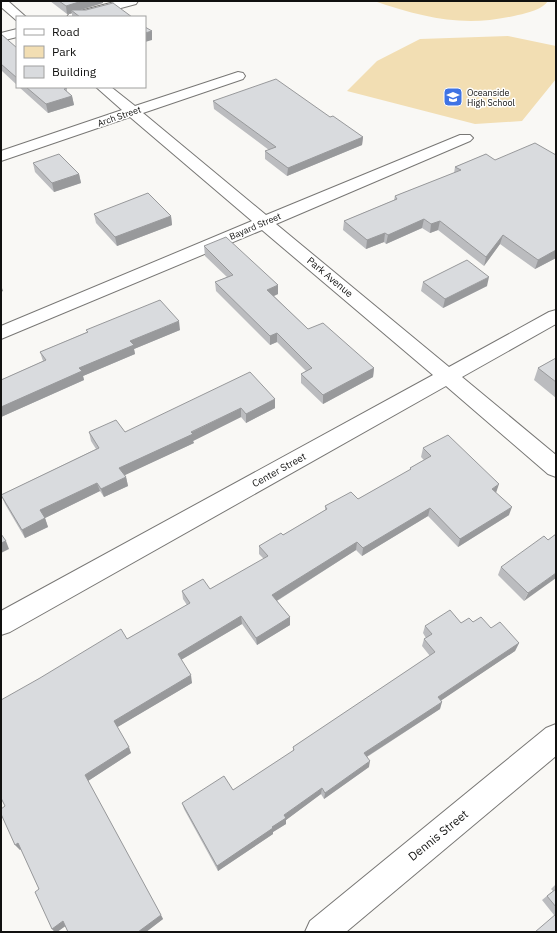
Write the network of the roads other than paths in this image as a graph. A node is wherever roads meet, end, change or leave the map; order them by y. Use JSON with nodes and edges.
{"nodes":[{"id":1,"x":1,"y":1,"type":"edge"},
{"id":2,"x":132,"y":1,"type":"edge"},
{"id":3,"x":19,"y":16,"type":"edge"},
{"id":4,"x":77,"y":16,"type":"edge"},
{"id":5,"x":16,"y":33,"type":"edge"},
{"id":6,"x":1,"y":37,"type":"edge"},
{"id":7,"x":238,"y":76,"type":"dead end"},
{"id":8,"x":104,"y":88,"type":"edge"},
{"id":9,"x":132,"y":112,"type":"junction"},
{"id":10,"x":465,"y":138,"type":"dead end"},
{"id":11,"x":1,"y":156,"type":"edge"},
{"id":12,"x":264,"y":222,"type":"junction"},
{"id":13,"x":556,"y":316,"type":"edge"},
{"id":14,"x":1,"y":333,"type":"edge"},
{"id":15,"x":447,"y":376,"type":"junction"},
{"id":16,"x":556,"y":468,"type":"edge"},
{"id":17,"x":1,"y":624,"type":"edge"},
{"id":18,"x":556,"y":738,"type":"edge"},
{"id":19,"x":321,"y":932,"type":"edge"}],
"edges":[{"from":1,"to":3,"type":"street"},
{"from":2,"to":4,"type":"street"},
{"from":5,"to":6,"type":"street"},
{"from":7,"to":9,"type":"street","name":"Arch Street"},
{"from":8,"to":9,"type":"street","name":"Park Avenue"},
{"from":9,"to":11,"type":"street","name":"Arch Street"},
{"from":9,"to":12,"type":"street","name":"Park Avenue"},
{"from":10,"to":12,"type":"street","name":"Bayard Street"},
{"from":12,"to":14,"type":"street","name":"Bayard Street"},
{"from":12,"to":15,"type":"street","name":"Park Avenue"},
{"from":13,"to":15,"type":"street","name":"Center Street"},
{"from":15,"to":16,"type":"street","name":"Park Avenue"},
{"from":15,"to":17,"type":"street","name":"Center Street"},
{"from":18,"to":19,"type":"street","name":"Dennis Street"}]}
